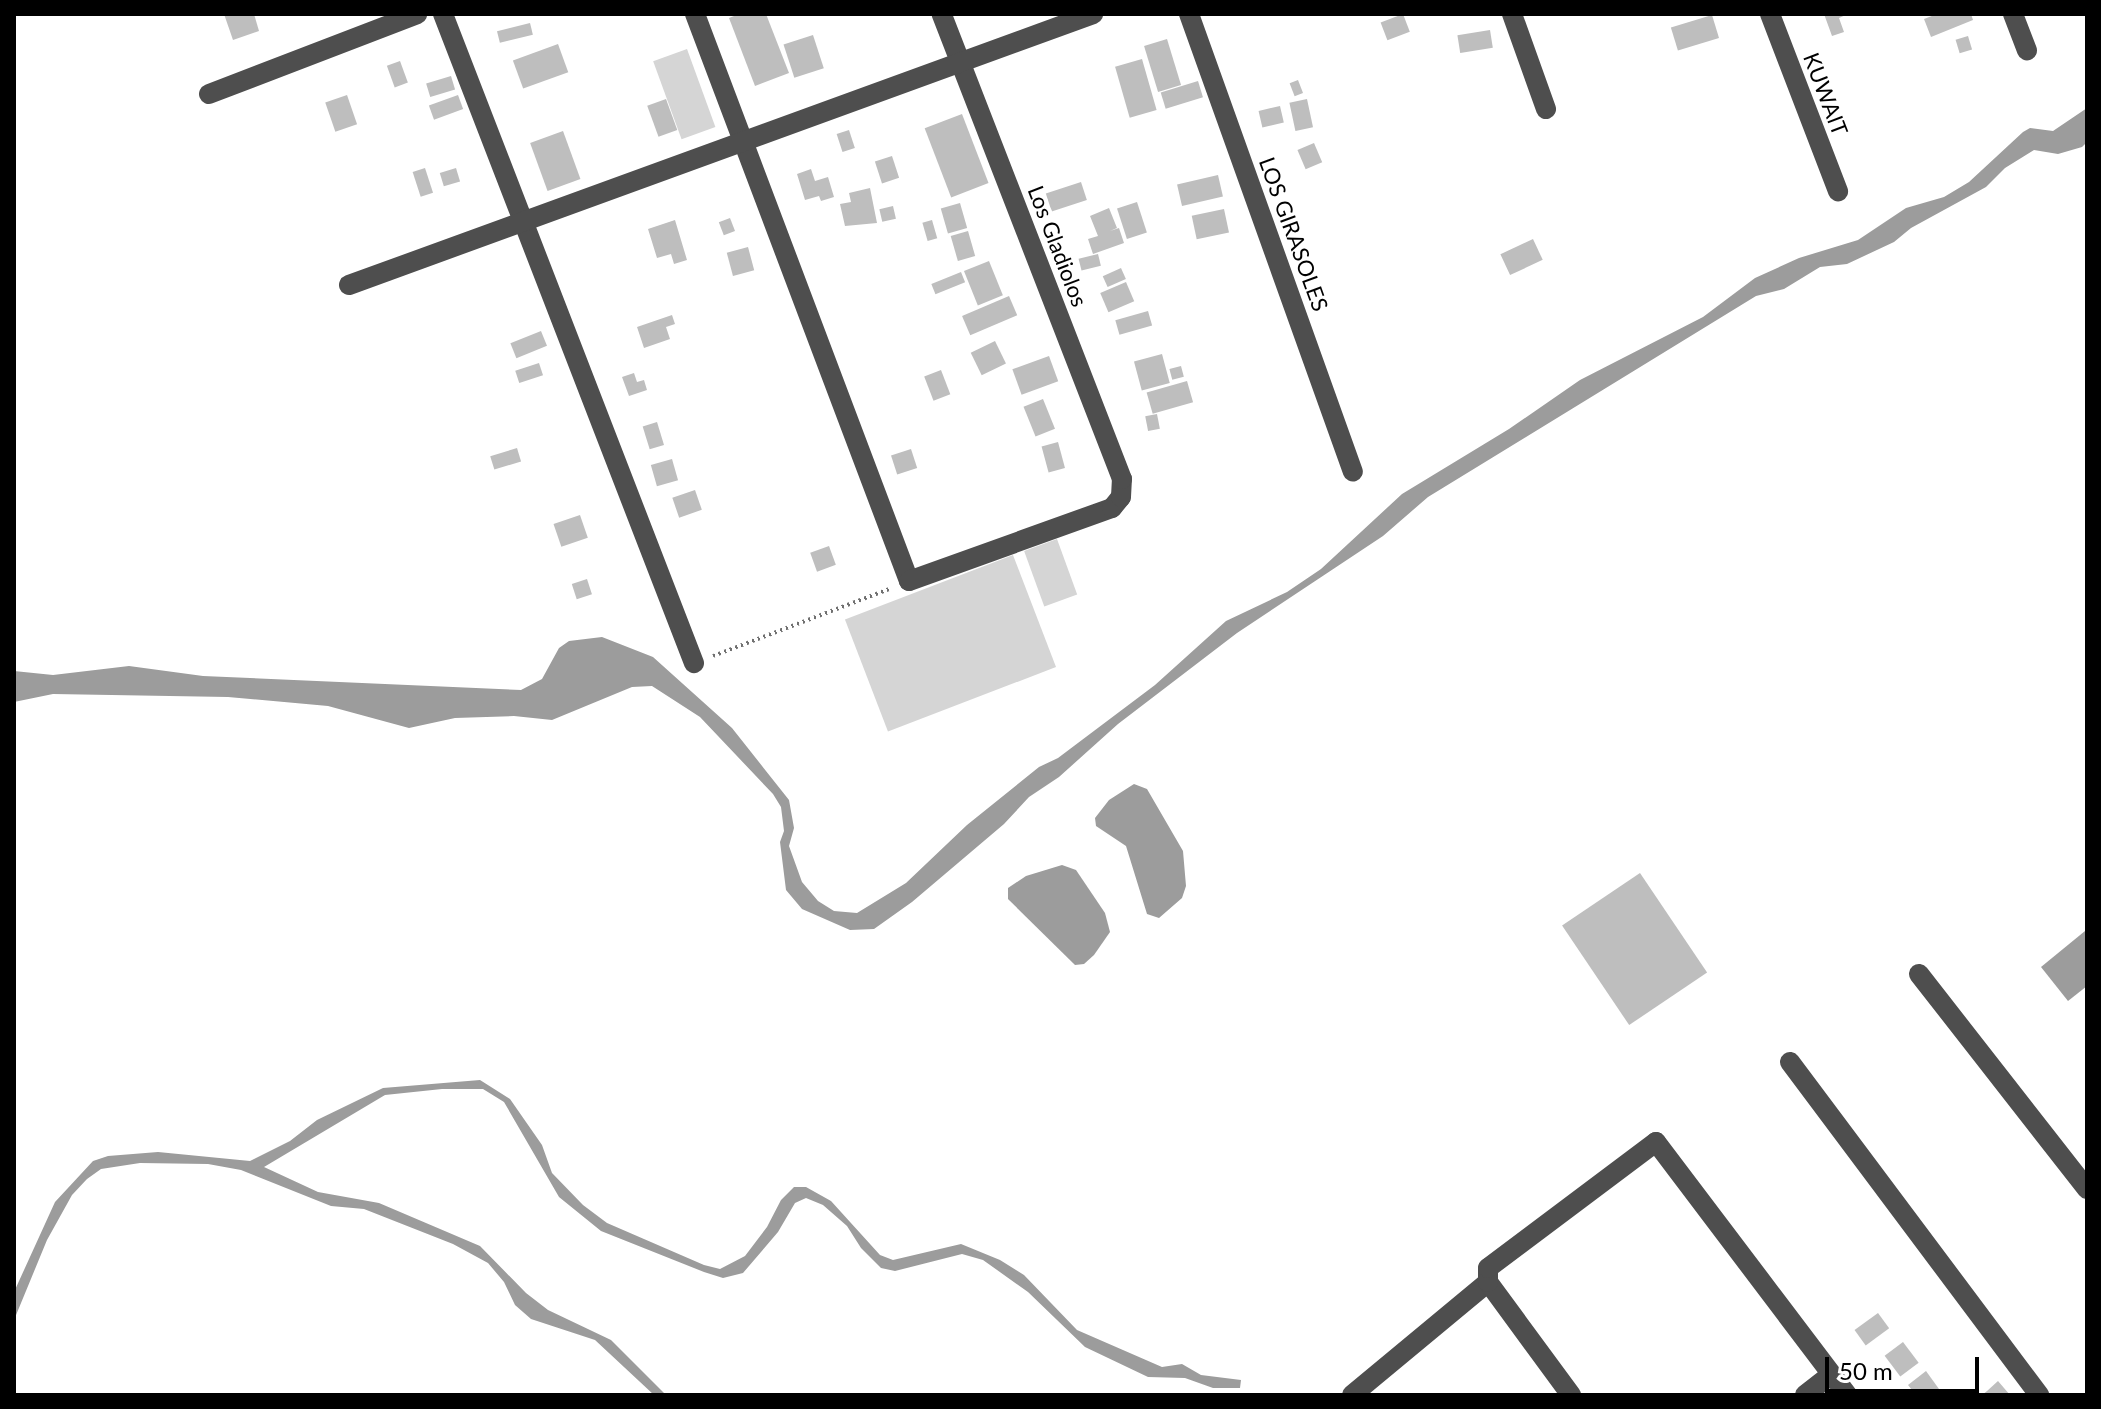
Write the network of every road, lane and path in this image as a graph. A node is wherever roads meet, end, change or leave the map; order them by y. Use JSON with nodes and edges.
{"nodes":[{"id":1,"x":417,"y":14,"type":"edge"},
{"id":2,"x":443,"y":14,"type":"edge"},
{"id":3,"x":695,"y":14,"type":"edge"},
{"id":4,"x":942,"y":14,"type":"edge"},
{"id":5,"x":1093,"y":14,"type":"edge"},
{"id":6,"x":1189,"y":14,"type":"edge"},
{"id":7,"x":1512,"y":14,"type":"edge"},
{"id":8,"x":1770,"y":14,"type":"edge"},
{"id":9,"x":2013,"y":14,"type":"edge"},
{"id":10,"x":2027,"y":50,"type":"dead end"},
{"id":11,"x":961,"y":62,"type":"junction"},
{"id":12,"x":209,"y":94,"type":"dead end"},
{"id":13,"x":1546,"y":109,"type":"dead end"},
{"id":14,"x":744,"y":140,"type":"junction"},
{"id":15,"x":1838,"y":191,"type":"dead end"},
{"id":16,"x":521,"y":222,"type":"junction"},
{"id":17,"x":349,"y":285,"type":"dead end"},
{"id":18,"x":1353,"y":471,"type":"dead end"},
{"id":19,"x":909,"y":581,"type":"junction"},
{"id":20,"x":694,"y":663,"type":"joint"},
{"id":21,"x":1919,"y":974,"type":"dead end"},
{"id":22,"x":1790,"y":1062,"type":"dead end"},
{"id":23,"x":2087,"y":1189,"type":"edge"},
{"id":24,"x":1488,"y":1282,"type":"junction"},
{"id":25,"x":1831,"y":1375,"type":"junction"},
{"id":26,"x":1352,"y":1395,"type":"edge"},
{"id":27,"x":1571,"y":1395,"type":"edge"},
{"id":28,"x":1805,"y":1395,"type":"edge"},
{"id":29,"x":1847,"y":1395,"type":"edge"},
{"id":30,"x":2039,"y":1395,"type":"edge"}],
"edges":[{"from":1,"to":12,"type":"street"},
{"from":2,"to":16,"type":"street"},
{"from":3,"to":14,"type":"street"},
{"from":4,"to":11,"type":"street","name":"Los Gladiolos"},
{"from":5,"to":11,"type":"street"},
{"from":6,"to":18,"type":"street","name":"LOS GIRASOLES"},
{"from":7,"to":13,"type":"street"},
{"from":8,"to":15,"type":"street","name":"KUWAIT"},
{"from":9,"to":10,"type":"street"},
{"from":11,"to":14,"type":"street"},
{"from":11,"to":19,"type":"street","name":"Los Gladiolos"},
{"from":14,"to":16,"type":"street"},
{"from":14,"to":19,"type":"street"},
{"from":16,"to":17,"type":"street"},
{"from":16,"to":20,"type":"street"},
{"from":19,"to":20,"type":"path"},
{"from":21,"to":23,"type":"street"},
{"from":22,"to":30,"type":"street"},
{"from":24,"to":25,"type":"street"},
{"from":24,"to":26,"type":"street"},
{"from":24,"to":27,"type":"street"},
{"from":25,"to":28,"type":"street"},
{"from":25,"to":29,"type":"street"}]}
